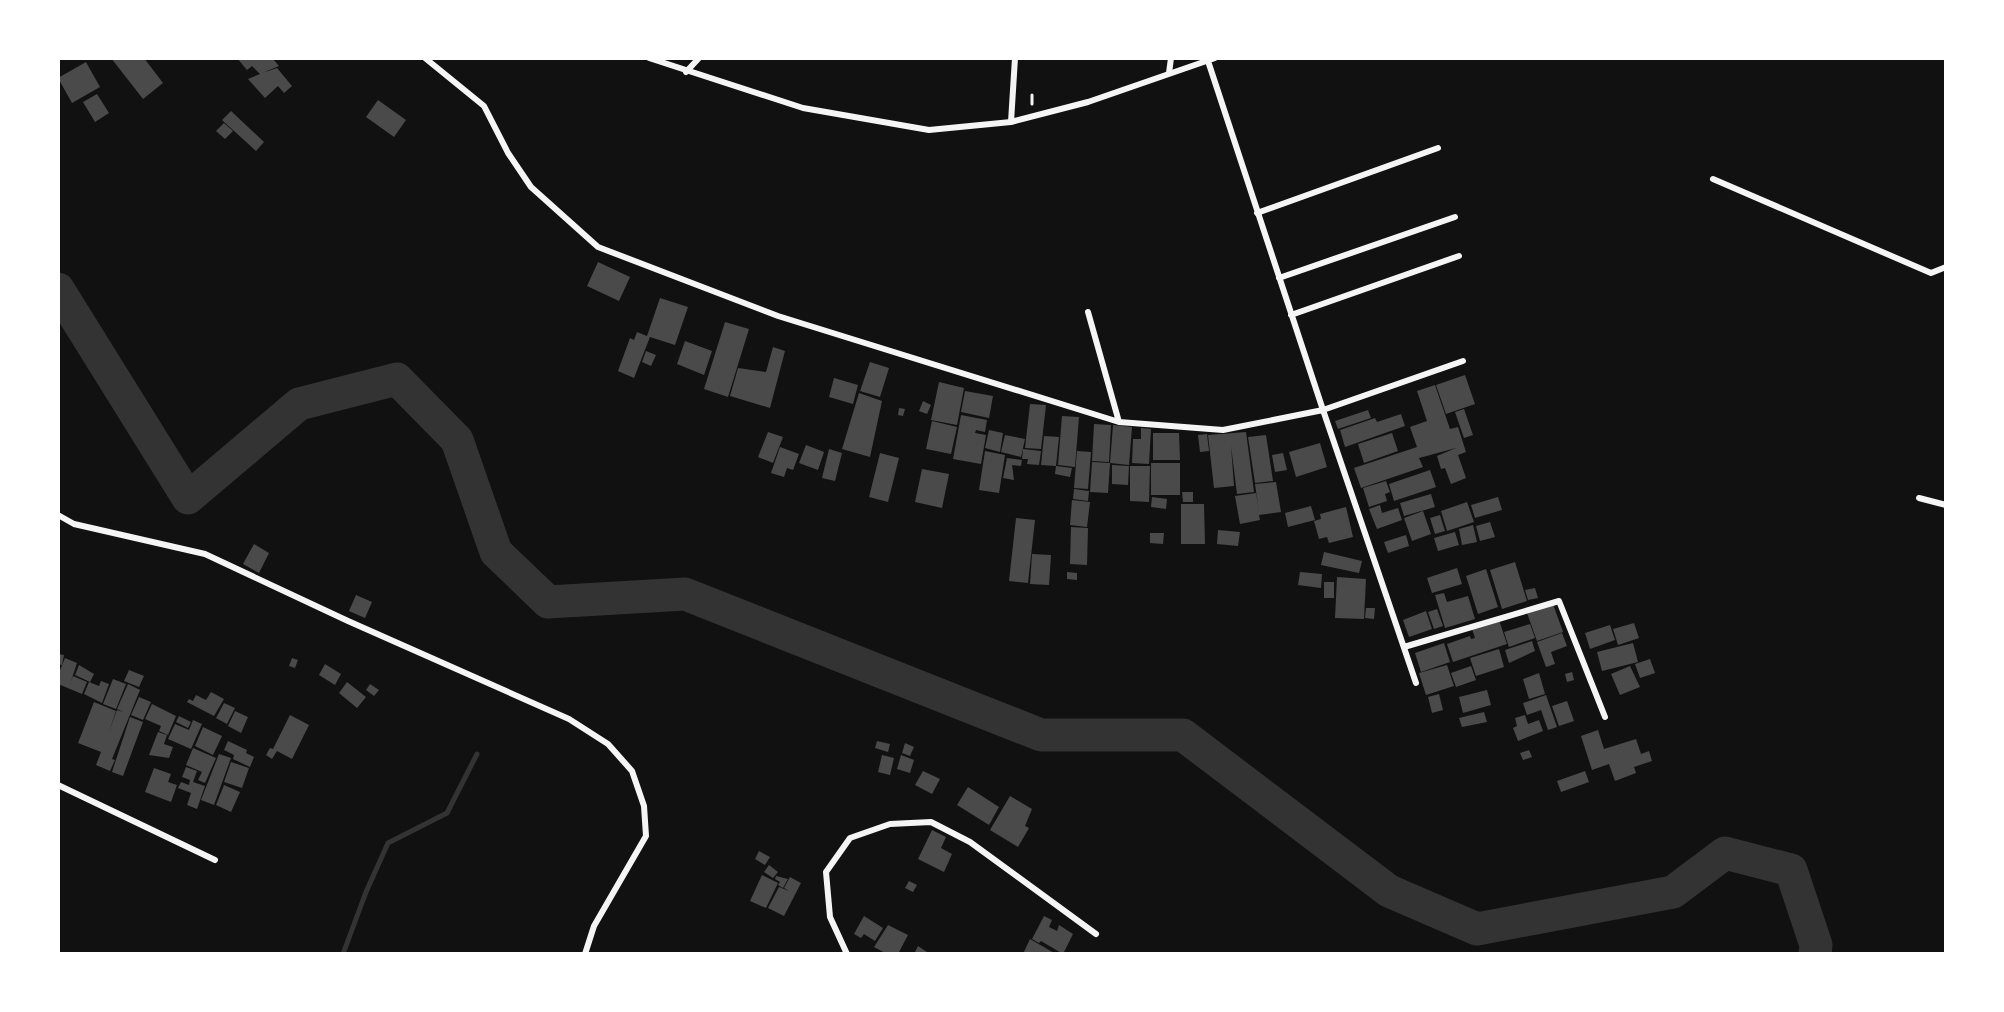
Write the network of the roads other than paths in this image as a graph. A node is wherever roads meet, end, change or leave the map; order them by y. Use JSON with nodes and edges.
{"nodes":[{"id":1,"x":425,"y":58,"type":"edge"},
{"id":2,"x":649,"y":58,"type":"edge"},
{"id":3,"x":699,"y":58,"type":"edge"},
{"id":4,"x":1015,"y":58,"type":"edge"},
{"id":5,"x":1171,"y":58,"type":"edge"},
{"id":6,"x":1215,"y":58,"type":"edge"},
{"id":7,"x":1208,"y":61,"type":"junction"},
{"id":8,"x":686,"y":72,"type":"junction"},
{"id":9,"x":1169,"y":73,"type":"junction"},
{"id":10,"x":1011,"y":122,"type":"junction"},
{"id":11,"x":1438,"y":148,"type":"dead end"},
{"id":12,"x":1713,"y":179,"type":"dead end"},
{"id":13,"x":1257,"y":213,"type":"junction"},
{"id":14,"x":1455,"y":217,"type":"dead end"},
{"id":15,"x":1459,"y":256,"type":"dead end"},
{"id":16,"x":1946,"y":267,"type":"edge"},
{"id":17,"x":1279,"y":278,"type":"junction"},
{"id":18,"x":1089,"y":312,"type":"dead end"},
{"id":19,"x":1292,"y":315,"type":"junction"},
{"id":20,"x":1463,"y":361,"type":"dead end"},
{"id":21,"x":1323,"y":410,"type":"junction"},
{"id":22,"x":1119,"y":422,"type":"junction"},
{"id":23,"x":1919,"y":498,"type":"dead end"},
{"id":24,"x":1946,"y":505,"type":"edge"},
{"id":25,"x":58,"y":515,"type":"edge"},
{"id":26,"x":1404,"y":647,"type":"junction"},
{"id":27,"x":1416,"y":683,"type":"dead end"},
{"id":28,"x":1605,"y":717,"type":"dead end"},
{"id":29,"x":58,"y":785,"type":"edge"},
{"id":30,"x":215,"y":860,"type":"dead end"},
{"id":31,"x":1096,"y":934,"type":"dead end"},
{"id":32,"x":585,"y":954,"type":"edge"},
{"id":33,"x":848,"y":954,"type":"edge"}],
"edges":[{"from":1,"to":22,"type":"street"},
{"from":2,"to":8,"type":"street"},
{"from":3,"to":8,"type":"street"},
{"from":4,"to":10,"type":"street"},
{"from":5,"to":9,"type":"street"},
{"from":6,"to":7,"type":"street"},
{"from":7,"to":9,"type":"street"},
{"from":7,"to":13,"type":"street"},
{"from":8,"to":10,"type":"street"},
{"from":9,"to":10,"type":"street"},
{"from":11,"to":13,"type":"street"},
{"from":12,"to":16,"type":"street"},
{"from":13,"to":17,"type":"street"},
{"from":14,"to":17,"type":"street"},
{"from":15,"to":19,"type":"street"},
{"from":17,"to":19,"type":"street"},
{"from":18,"to":22,"type":"street"},
{"from":19,"to":21,"type":"street"},
{"from":20,"to":21,"type":"street"},
{"from":21,"to":22,"type":"street"},
{"from":21,"to":26,"type":"street"},
{"from":23,"to":24,"type":"street"},
{"from":25,"to":32,"type":"street"},
{"from":26,"to":27,"type":"street"},
{"from":26,"to":28,"type":"street"},
{"from":29,"to":30,"type":"street"},
{"from":31,"to":33,"type":"street"}]}
